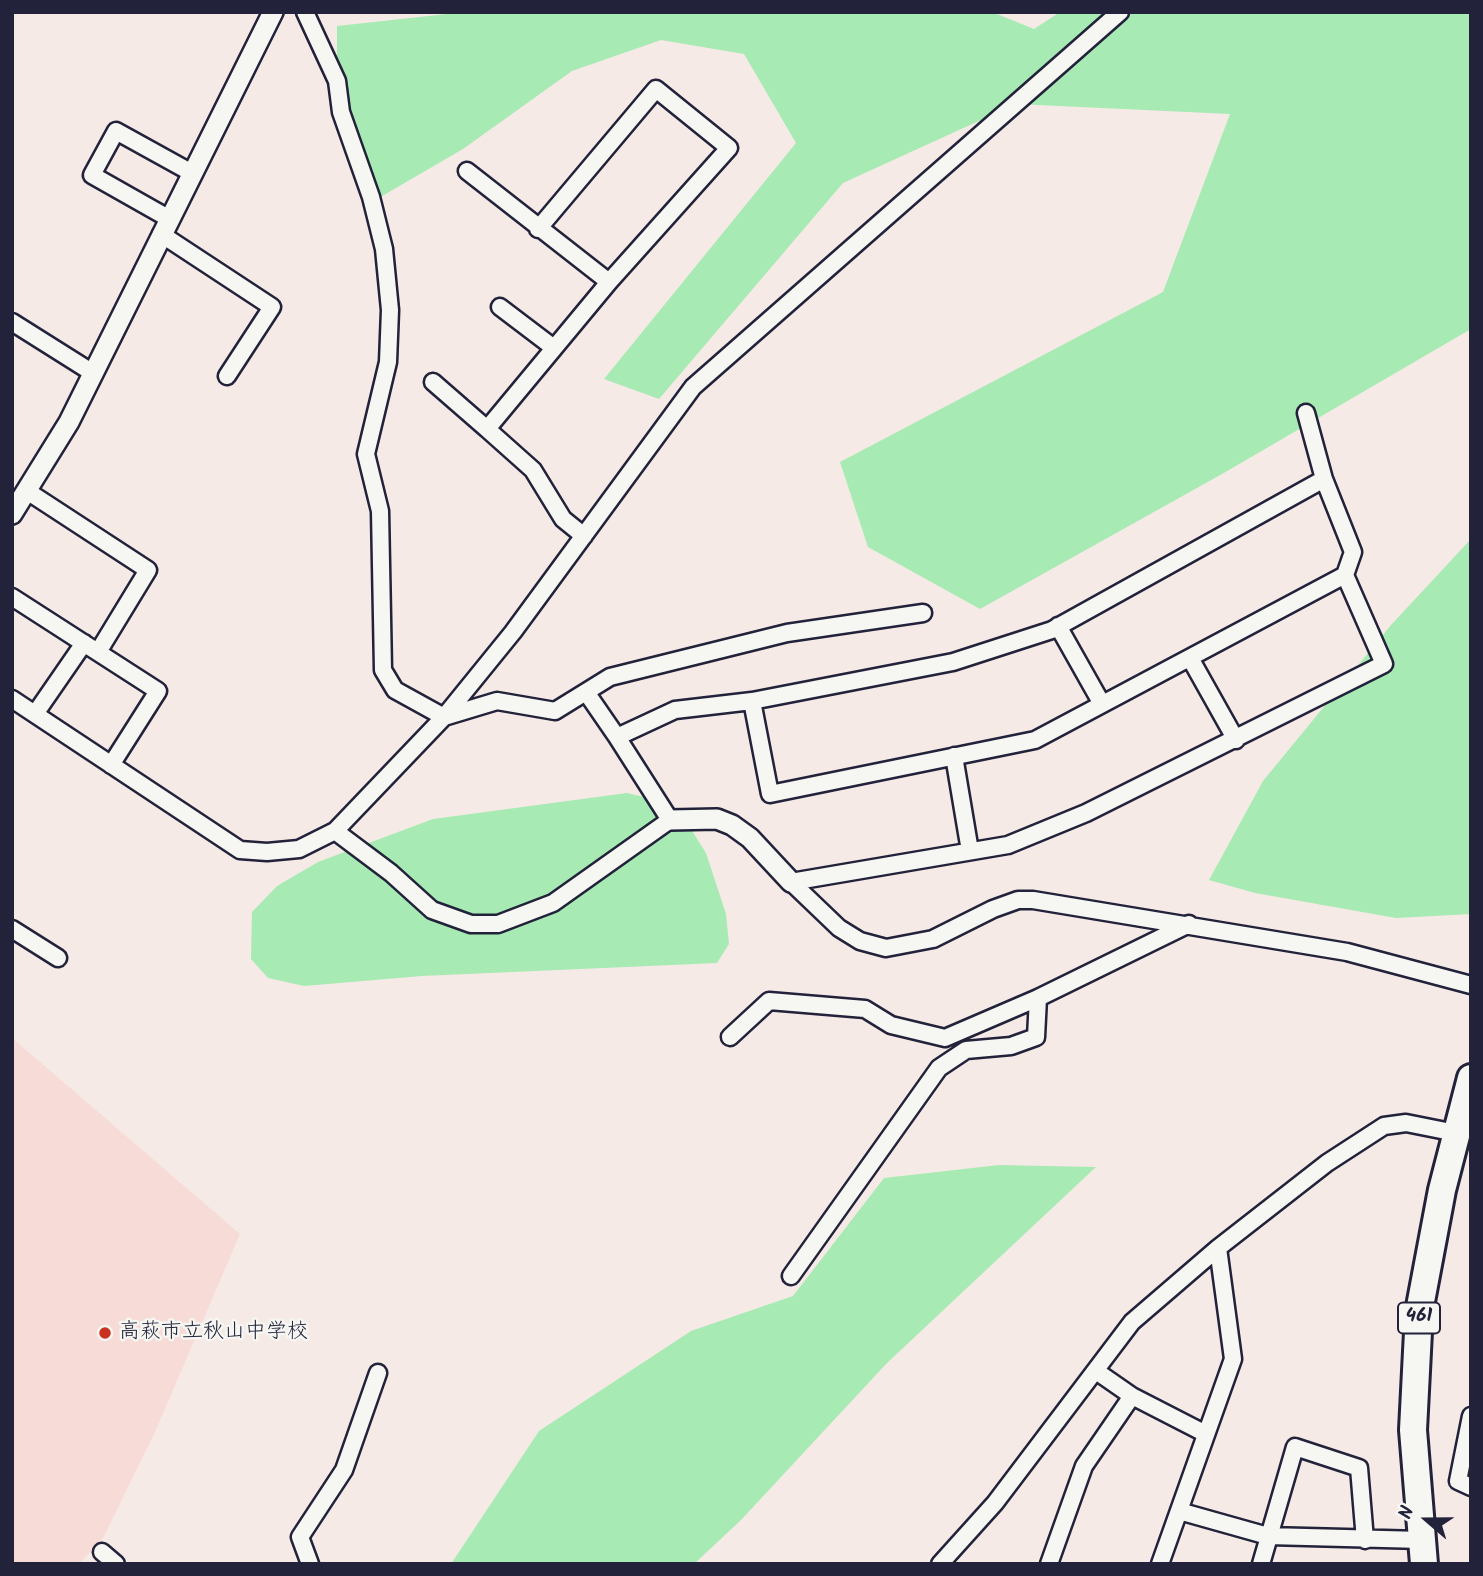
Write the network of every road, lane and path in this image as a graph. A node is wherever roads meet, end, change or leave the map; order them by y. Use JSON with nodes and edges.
{"nodes":[{"id":1,"x":273,"y":12,"type":"edge"},
{"id":2,"x":305,"y":12,"type":"edge"},
{"id":3,"x":1120,"y":12,"type":"edge"},
{"id":4,"x":467,"y":171,"type":"dead end"},
{"id":5,"x":192,"y":173,"type":"junction"},
{"id":6,"x":164,"y":226,"type":"junction"},
{"id":7,"x":538,"y":229,"type":"junction"},
{"id":8,"x":609,"y":282,"type":"junction"},
{"id":9,"x":500,"y":307,"type":"dead end"},
{"id":10,"x":12,"y":322,"type":"edge"},
{"id":11,"x":554,"y":348,"type":"junction"},
{"id":12,"x":93,"y":373,"type":"junction"},
{"id":13,"x":227,"y":376,"type":"dead end"},
{"id":14,"x":433,"y":382,"type":"dead end"},
{"id":15,"x":1306,"y":413,"type":"dead end"},
{"id":16,"x":487,"y":429,"type":"junction"},
{"id":17,"x":1324,"y":479,"type":"junction"},
{"id":18,"x":27,"y":491,"type":"junction"},
{"id":19,"x":12,"y":514,"type":"edge"},
{"id":20,"x":584,"y":536,"type":"junction"},
{"id":21,"x":1345,"y":575,"type":"junction"},
{"id":22,"x":12,"y":597,"type":"edge"},
{"id":23,"x":923,"y":612,"type":"dead end"},
{"id":24,"x":1058,"y":626,"type":"junction"},
{"id":25,"x":84,"y":643,"type":"junction"},
{"id":26,"x":98,"y":652,"type":"junction"},
{"id":27,"x":1190,"y":657,"type":"junction"},
{"id":28,"x":586,"y":692,"type":"junction"},
{"id":29,"x":12,"y":699,"type":"edge"},
{"id":30,"x":752,"y":701,"type":"junction"},
{"id":31,"x":1102,"y":704,"type":"junction"},
{"id":32,"x":36,"y":714,"type":"junction"},
{"id":33,"x":444,"y":717,"type":"junction"},
{"id":34,"x":617,"y":737,"type":"junction"},
{"id":35,"x":1236,"y":740,"type":"junction"},
{"id":36,"x":954,"y":756,"type":"junction"},
{"id":37,"x":111,"y":765,"type":"junction"},
{"id":38,"x":670,"y":820,"type":"junction"},
{"id":39,"x":335,"y":831,"type":"junction"},
{"id":40,"x":970,"y":851,"type":"junction"},
{"id":41,"x":791,"y":882,"type":"junction"},
{"id":42,"x":1189,"y":924,"type":"junction"},
{"id":43,"x":12,"y":929,"type":"edge"},
{"id":44,"x":58,"y":958,"type":"dead end"},
{"id":45,"x":1471,"y":985,"type":"edge"},
{"id":46,"x":1038,"y":998,"type":"junction"},
{"id":47,"x":730,"y":1037,"type":"dead end"},
{"id":48,"x":1471,"y":1078,"type":"edge"},
{"id":49,"x":1456,"y":1133,"type":"junction"},
{"id":50,"x":1217,"y":1248,"type":"junction"},
{"id":51,"x":791,"y":1276,"type":"dead end"},
{"id":52,"x":1096,"y":1371,"type":"junction"},
{"id":53,"x":378,"y":1373,"type":"dead end"},
{"id":54,"x":1132,"y":1396,"type":"junction"},
{"id":55,"x":1471,"y":1416,"type":"edge"},
{"id":56,"x":1206,"y":1434,"type":"junction"},
{"id":57,"x":1471,"y":1487,"type":"edge"},
{"id":58,"x":1179,"y":1511,"type":"junction"},
{"id":59,"x":1268,"y":1536,"type":"junction"},
{"id":60,"x":1365,"y":1539,"type":"junction"},
{"id":61,"x":102,"y":1552,"type":"dead end"},
{"id":62,"x":1423,"y":1552,"type":"edge"},
{"id":63,"x":117,"y":1564,"type":"edge"},
{"id":64,"x":310,"y":1564,"type":"edge"},
{"id":65,"x":940,"y":1564,"type":"edge"},
{"id":66,"x":1049,"y":1564,"type":"edge"},
{"id":67,"x":1160,"y":1564,"type":"edge"},
{"id":68,"x":1261,"y":1564,"type":"edge"}],
"edges":[{"from":1,"to":5,"type":"street"},
{"from":2,"to":33,"type":"street"},
{"from":3,"to":20,"type":"street"},
{"from":4,"to":7,"type":"street"},
{"from":5,"to":6,"type":"street"},
{"from":5,"to":6,"type":"street"},
{"from":6,"to":12,"type":"street"},
{"from":6,"to":13,"type":"street"},
{"from":7,"to":8,"type":"street"},
{"from":7,"to":8,"type":"street"},
{"from":8,"to":11,"type":"street"},
{"from":9,"to":11,"type":"street"},
{"from":10,"to":12,"type":"street"},
{"from":11,"to":16,"type":"street"},
{"from":12,"to":18,"type":"street"},
{"from":14,"to":16,"type":"street"},
{"from":15,"to":17,"type":"street"},
{"from":16,"to":20,"type":"street"},
{"from":17,"to":21,"type":"street"},
{"from":17,"to":24,"type":"street"},
{"from":18,"to":19,"type":"street"},
{"from":18,"to":26,"type":"street"},
{"from":20,"to":33,"type":"street"},
{"from":21,"to":27,"type":"street"},
{"from":21,"to":35,"type":"street"},
{"from":22,"to":25,"type":"street"},
{"from":23,"to":28,"type":"street"},
{"from":24,"to":30,"type":"street"},
{"from":24,"to":31,"type":"street"},
{"from":25,"to":26,"type":"street"},
{"from":25,"to":32,"type":"street"},
{"from":26,"to":37,"type":"street"},
{"from":27,"to":31,"type":"street"},
{"from":27,"to":35,"type":"street"},
{"from":28,"to":33,"type":"street"},
{"from":28,"to":34,"type":"street"},
{"from":29,"to":32,"type":"street"},
{"from":30,"to":34,"type":"street"},
{"from":30,"to":36,"type":"street"},
{"from":31,"to":36,"type":"street"},
{"from":32,"to":37,"type":"street"},
{"from":33,"to":39,"type":"street"},
{"from":34,"to":38,"type":"street"},
{"from":35,"to":40,"type":"street"},
{"from":36,"to":40,"type":"street"},
{"from":37,"to":39,"type":"street"},
{"from":38,"to":39,"type":"street"},
{"from":38,"to":41,"type":"street"},
{"from":40,"to":41,"type":"street"},
{"from":41,"to":42,"type":"street"},
{"from":42,"to":45,"type":"street"},
{"from":42,"to":46,"type":"street"},
{"from":43,"to":44,"type":"street"},
{"from":46,"to":47,"type":"street"},
{"from":46,"to":51,"type":"street"},
{"from":48,"to":49,"type":"highway","number":"461"},
{"from":49,"to":50,"type":"street"},
{"from":49,"to":62,"type":"highway","number":"461"},
{"from":50,"to":52,"type":"street"},
{"from":50,"to":56,"type":"street"},
{"from":52,"to":54,"type":"street"},
{"from":52,"to":65,"type":"street"},
{"from":53,"to":64,"type":"street"},
{"from":54,"to":56,"type":"street"},
{"from":54,"to":66,"type":"street"},
{"from":55,"to":57,"type":"street"},
{"from":56,"to":58,"type":"street"},
{"from":58,"to":59,"type":"street"},
{"from":58,"to":67,"type":"street"},
{"from":59,"to":60,"type":"street"},
{"from":59,"to":60,"type":"street"},
{"from":59,"to":68,"type":"street"},
{"from":60,"to":62,"type":"street"},
{"from":61,"to":63,"type":"street"}]}
